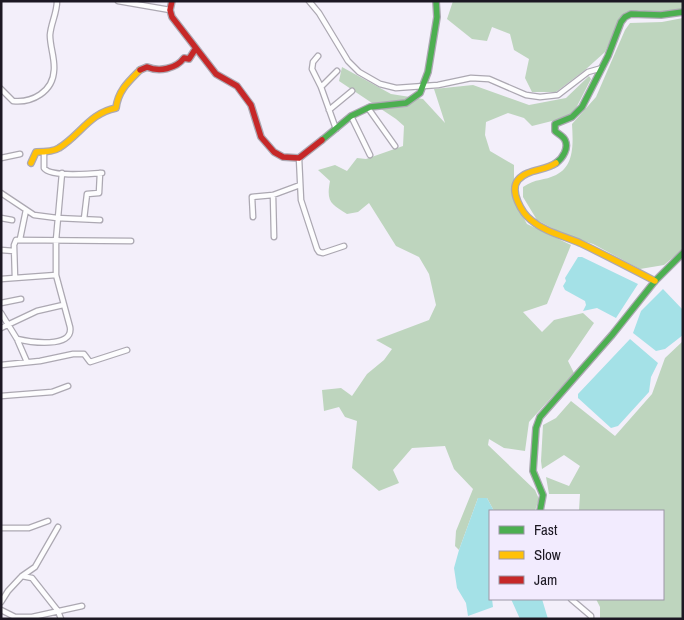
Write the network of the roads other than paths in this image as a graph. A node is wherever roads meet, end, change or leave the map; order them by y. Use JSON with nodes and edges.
{"nodes":[{"id":1,"x":57,"y":1,"type":"edge"},
{"id":2,"x":118,"y":1,"type":"edge"},
{"id":3,"x":172,"y":1,"type":"edge"},
{"id":4,"x":309,"y":1,"type":"edge"},
{"id":5,"x":436,"y":1,"type":"edge"},
{"id":6,"x":127,"y":2,"type":"edge"},
{"id":7,"x":170,"y":10,"type":"junction"},
{"id":8,"x":683,"y":12,"type":"edge"},
{"id":9,"x":196,"y":48,"type":"junction"},
{"id":10,"x":318,"y":56,"type":"dead end"},
{"id":11,"x":602,"y":68,"type":"junction"},
{"id":12,"x":337,"y":71,"type":"dead end"},
{"id":13,"x":422,"y":86,"type":"junction"},
{"id":14,"x":321,"y":87,"type":"junction"},
{"id":15,"x":1,"y":89,"type":"edge"},
{"id":16,"x":352,"y":91,"type":"dead end"},
{"id":17,"x":368,"y":108,"type":"junction"},
{"id":18,"x":329,"y":110,"type":"junction"},
{"id":19,"x":351,"y":116,"type":"junction"},
{"id":20,"x":336,"y":129,"type":"junction"},
{"id":21,"x":396,"y":146,"type":"dead end"},
{"id":22,"x":44,"y":152,"type":"junction"},
{"id":23,"x":20,"y":154,"type":"dead end"},
{"id":24,"x":370,"y":155,"type":"dead end"},
{"id":25,"x":1,"y":158,"type":"edge"},
{"id":26,"x":299,"y":158,"type":"junction"},
{"id":27,"x":30,"y":163,"type":"dead end"},
{"id":28,"x":62,"y":173,"type":"junction"},
{"id":29,"x":300,"y":185,"type":"junction"},
{"id":30,"x":1,"y":193,"type":"edge"},
{"id":31,"x":273,"y":195,"type":"junction"},
{"id":32,"x":26,"y":210,"type":"junction"},
{"id":33,"x":253,"y":217,"type":"dead end"},
{"id":34,"x":1,"y":218,"type":"edge"},
{"id":35,"x":57,"y":218,"type":"junction"},
{"id":36,"x":84,"y":219,"type":"junction"},
{"id":37,"x":12,"y":220,"type":"dead end"},
{"id":38,"x":100,"y":220,"type":"dead end"},
{"id":39,"x":274,"y":237,"type":"dead end"},
{"id":40,"x":20,"y":239,"type":"junction"},
{"id":41,"x":56,"y":240,"type":"junction"},
{"id":42,"x":131,"y":241,"type":"dead end"},
{"id":43,"x":344,"y":246,"type":"dead end"},
{"id":44,"x":1,"y":250,"type":"edge"},
{"id":45,"x":14,"y":251,"type":"junction"},
{"id":46,"x":683,"y":253,"type":"edge"},
{"id":47,"x":56,"y":275,"type":"junction"},
{"id":48,"x":15,"y":278,"type":"junction"},
{"id":49,"x":1,"y":279,"type":"edge"},
{"id":50,"x":655,"y":281,"type":"junction"},
{"id":51,"x":21,"y":299,"type":"dead end"},
{"id":52,"x":1,"y":303,"type":"edge"},
{"id":53,"x":62,"y":305,"type":"junction"},
{"id":54,"x":1,"y":313,"type":"edge"},
{"id":55,"x":8,"y":325,"type":"junction"},
{"id":56,"x":1,"y":328,"type":"edge"},
{"id":57,"x":17,"y":339,"type":"junction"},
{"id":58,"x":127,"y":350,"type":"dead end"},
{"id":59,"x":27,"y":362,"type":"junction"},
{"id":60,"x":1,"y":365,"type":"edge"},
{"id":61,"x":68,"y":386,"type":"dead end"},
{"id":62,"x":1,"y":396,"type":"edge"},
{"id":63,"x":540,"y":510,"type":"edge"},
{"id":64,"x":48,"y":521,"type":"dead end"},
{"id":65,"x":58,"y":527,"type":"dead end"},
{"id":66,"x":1,"y":528,"type":"edge"},
{"id":67,"x":22,"y":576,"type":"junction"},
{"id":68,"x":572,"y":600,"type":"edge"},
{"id":69,"x":1,"y":602,"type":"edge"},
{"id":70,"x":82,"y":606,"type":"dead end"},
{"id":71,"x":1,"y":610,"type":"edge"},
{"id":72,"x":58,"y":611,"type":"junction"},
{"id":73,"x":61,"y":619,"type":"edge"},
{"id":74,"x":591,"y":619,"type":"edge"}],
"edges":[{"from":1,"to":15,"type":"street"},
{"from":2,"to":6,"type":"street"},
{"from":3,"to":7,"type":"street"},
{"from":4,"to":13,"type":"street"},
{"from":5,"to":13,"type":"street"},
{"from":6,"to":7,"type":"street"},
{"from":7,"to":9,"type":"street"},
{"from":8,"to":11,"type":"street"},
{"from":9,"to":22,"type":"street"},
{"from":9,"to":26,"type":"street"},
{"from":10,"to":14,"type":"street"},
{"from":11,"to":13,"type":"street"},
{"from":11,"to":50,"type":"street"},
{"from":12,"to":14,"type":"street"},
{"from":13,"to":17,"type":"street"},
{"from":14,"to":18,"type":"street"},
{"from":16,"to":18,"type":"street"},
{"from":17,"to":19,"type":"street"},
{"from":17,"to":21,"type":"street"},
{"from":18,"to":20,"type":"street"},
{"from":19,"to":20,"type":"street"},
{"from":19,"to":24,"type":"street"},
{"from":20,"to":26,"type":"street"},
{"from":22,"to":27,"type":"street"},
{"from":22,"to":28,"type":"street"},
{"from":23,"to":25,"type":"street"},
{"from":26,"to":29,"type":"street"},
{"from":28,"to":35,"type":"street"},
{"from":28,"to":36,"type":"street"},
{"from":29,"to":31,"type":"street"},
{"from":29,"to":43,"type":"street"},
{"from":30,"to":32,"type":"street"},
{"from":31,"to":33,"type":"street"},
{"from":31,"to":39,"type":"street"},
{"from":32,"to":35,"type":"street"},
{"from":32,"to":40,"type":"street"},
{"from":34,"to":37,"type":"street"},
{"from":35,"to":36,"type":"street"},
{"from":35,"to":41,"type":"street"},
{"from":36,"to":38,"type":"street"},
{"from":40,"to":41,"type":"street"},
{"from":40,"to":45,"type":"street"},
{"from":41,"to":42,"type":"street"},
{"from":41,"to":47,"type":"street"},
{"from":44,"to":45,"type":"street"},
{"from":45,"to":48,"type":"street"},
{"from":46,"to":50,"type":"street"},
{"from":47,"to":48,"type":"street"},
{"from":47,"to":53,"type":"street"},
{"from":48,"to":49,"type":"street"},
{"from":50,"to":63,"type":"street"},
{"from":51,"to":52,"type":"street"},
{"from":53,"to":55,"type":"street"},
{"from":53,"to":57,"type":"street"},
{"from":54,"to":55,"type":"street"},
{"from":55,"to":56,"type":"street"},
{"from":55,"to":57,"type":"street"},
{"from":57,"to":59,"type":"street"},
{"from":58,"to":59,"type":"street"},
{"from":59,"to":60,"type":"street"},
{"from":61,"to":62,"type":"street"},
{"from":64,"to":66,"type":"street"},
{"from":65,"to":67,"type":"street"},
{"from":67,"to":69,"type":"street"},
{"from":67,"to":72,"type":"street"},
{"from":68,"to":74,"type":"street"},
{"from":70,"to":72,"type":"street"},
{"from":71,"to":72,"type":"street"},
{"from":72,"to":73,"type":"street"}]}
